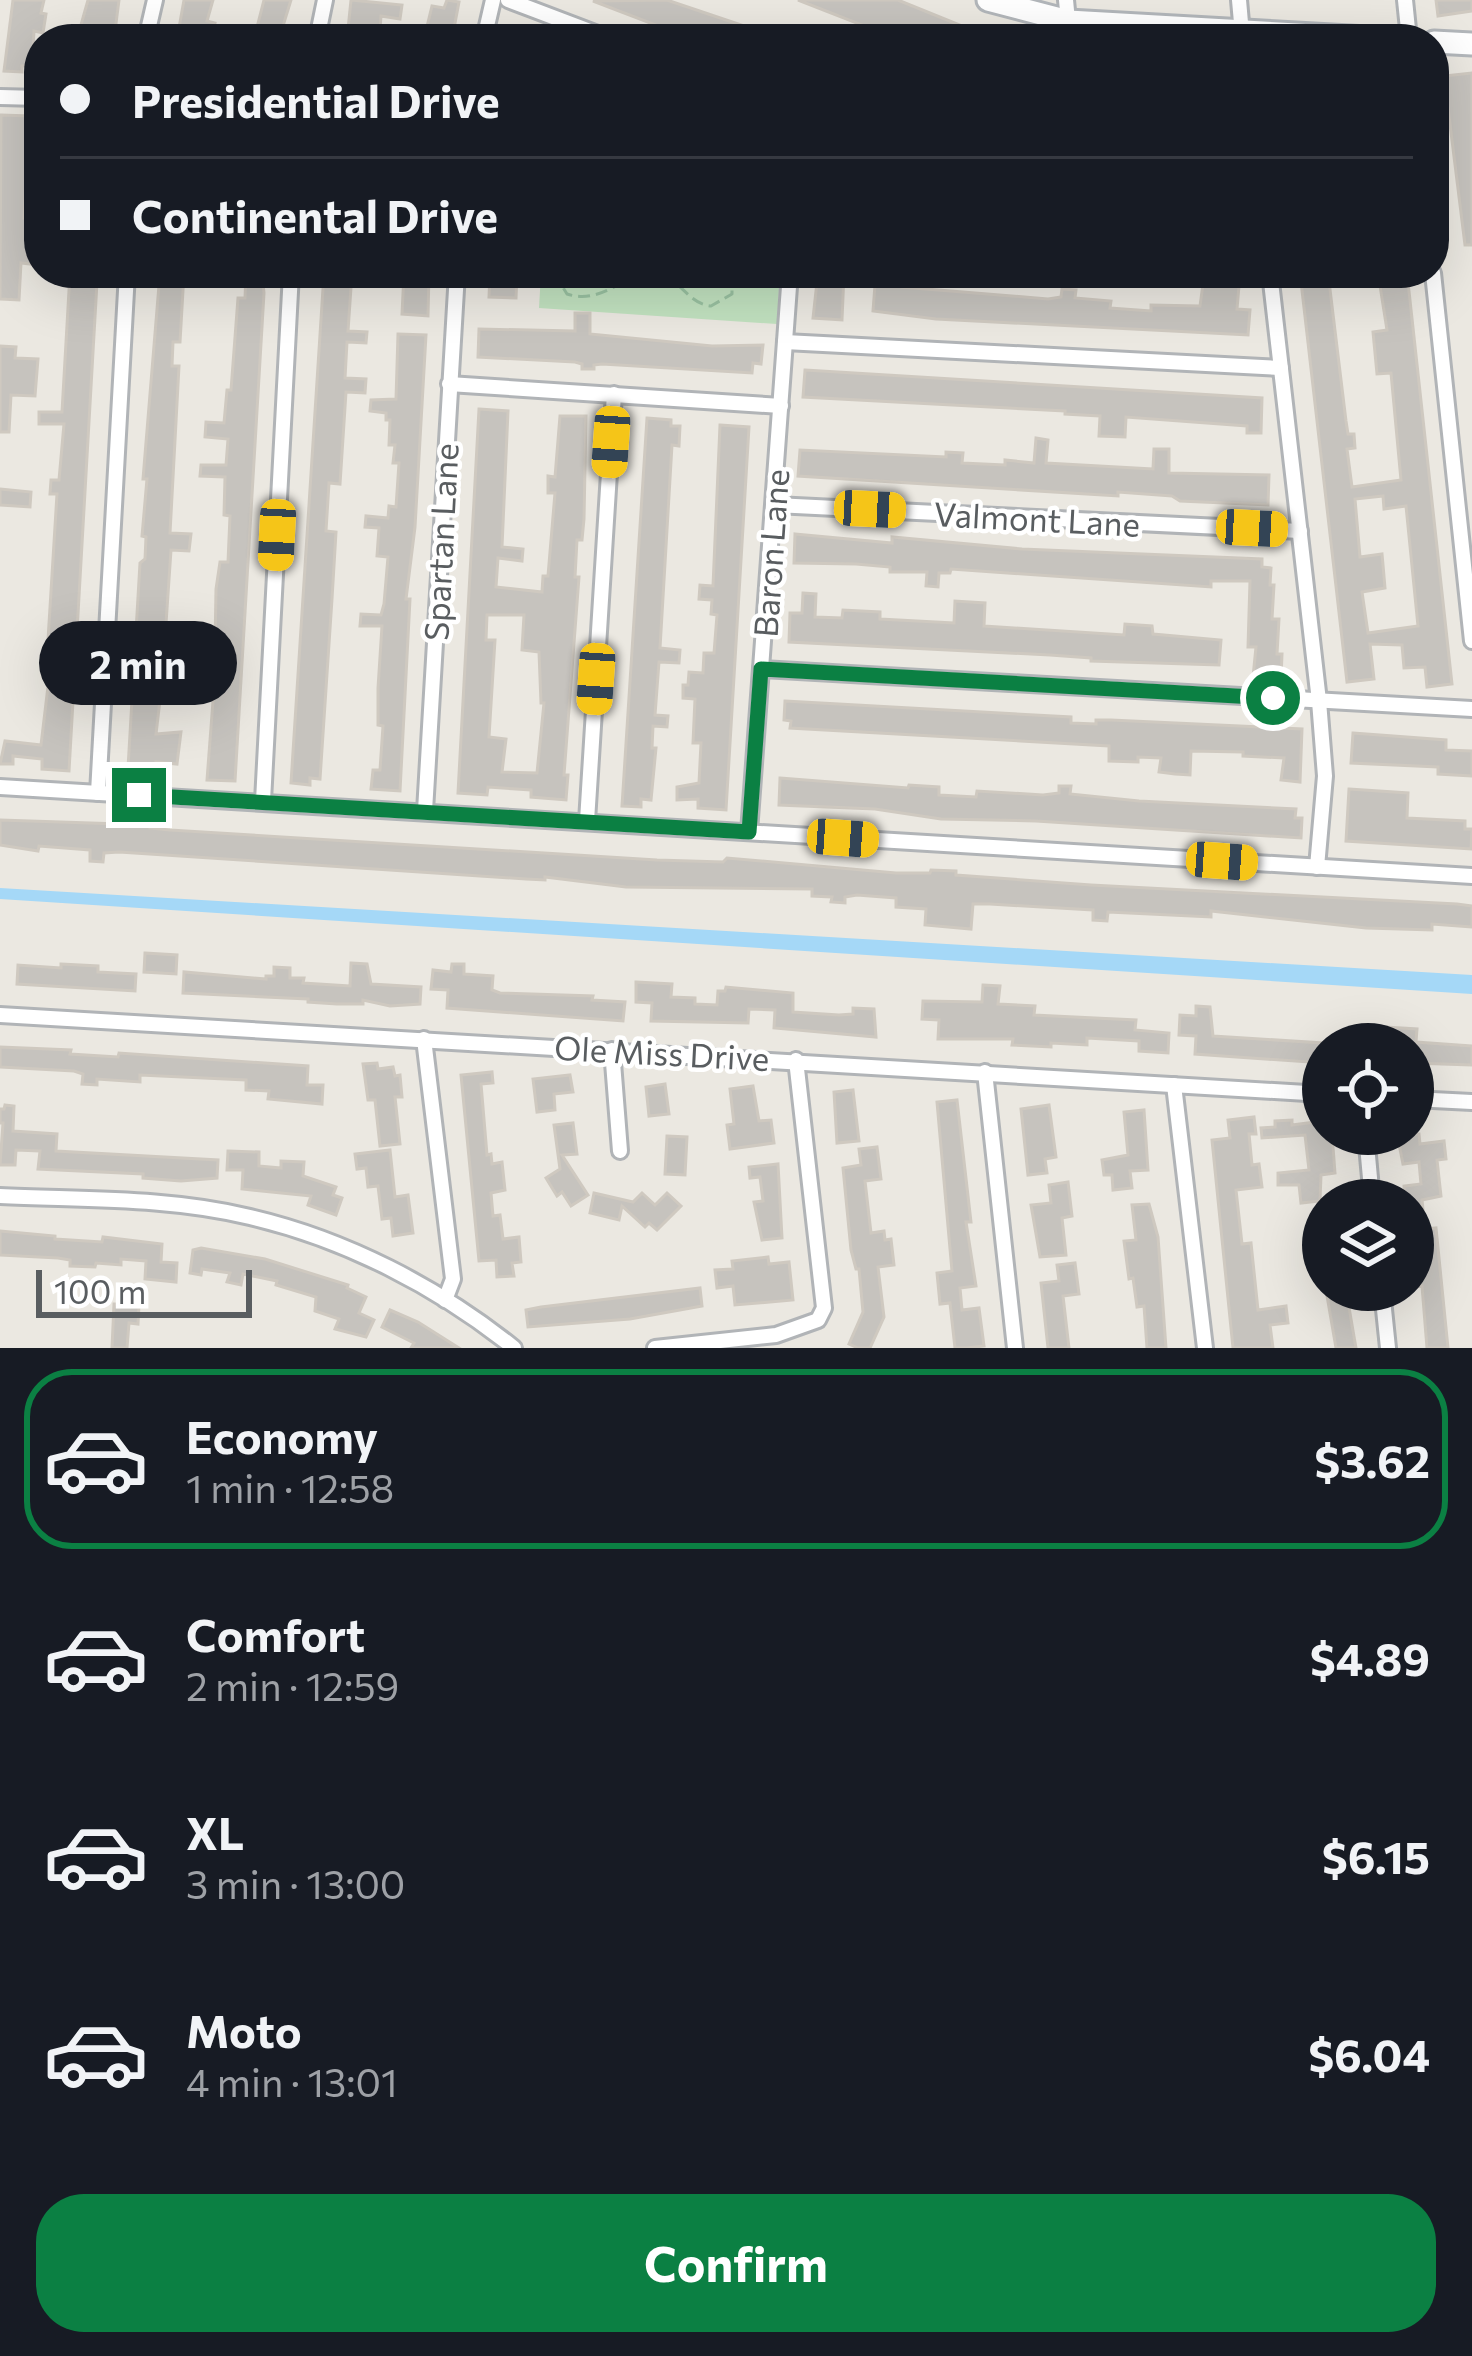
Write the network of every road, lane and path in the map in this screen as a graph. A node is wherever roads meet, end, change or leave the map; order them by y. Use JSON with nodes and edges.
{"nodes":[{"id":1,"x":508,"y":0,"type":"edge"},
{"id":2,"x":988,"y":0,"type":"edge"},
{"id":3,"x":1067,"y":10,"type":"edge"},
{"id":4,"x":571,"y":24,"type":"edge"},
{"id":5,"x":1165,"y":24,"type":"edge"},
{"id":6,"x":126,"y":288,"type":"edge"},
{"id":7,"x":290,"y":288,"type":"edge"},
{"id":8,"x":456,"y":288,"type":"edge"},
{"id":9,"x":563,"y":288,"type":"edge"},
{"id":10,"x":617,"y":288,"type":"edge"},
{"id":11,"x":678,"y":288,"type":"edge"},
{"id":12,"x":732,"y":288,"type":"edge"},
{"id":13,"x":789,"y":288,"type":"edge"},
{"id":14,"x":1272,"y":288,"type":"edge"},
{"id":15,"x":1435,"y":288,"type":"edge"},
{"id":16,"x":785,"y":342,"type":"junction"},
{"id":17,"x":1281,"y":368,"type":"junction"},
{"id":18,"x":449,"y":384,"type":"junction"},
{"id":19,"x":614,"y":394,"type":"junction"},
{"id":20,"x":781,"y":406,"type":"junction"},
{"id":21,"x":775,"y":505,"type":"junction"},
{"id":22,"x":1300,"y":531,"type":"junction"},
{"id":23,"x":1472,"y":641,"type":"edge"},
{"id":24,"x":761,"y":669,"type":"junction"},
{"id":25,"x":1319,"y":701,"type":"junction"},
{"id":26,"x":1472,"y":709,"type":"edge"},
{"id":27,"x":0,"y":787,"type":"edge"},
{"id":28,"x":98,"y":793,"type":"junction"},
{"id":29,"x":263,"y":801,"type":"junction"},
{"id":30,"x":425,"y":811,"type":"junction"},
{"id":31,"x":587,"y":821,"type":"junction"},
{"id":32,"x":749,"y":832,"type":"junction"},
{"id":33,"x":1317,"y":867,"type":"junction"},
{"id":34,"x":1472,"y":875,"type":"edge"},
{"id":35,"x":0,"y":1015,"type":"edge"},
{"id":36,"x":424,"y":1039,"type":"junction"},
{"id":37,"x":612,"y":1050,"type":"junction"},
{"id":38,"x":796,"y":1060,"type":"junction"},
{"id":39,"x":985,"y":1072,"type":"junction"},
{"id":40,"x":1174,"y":1085,"type":"junction"},
{"id":41,"x":1302,"y":1093,"type":"edge"},
{"id":42,"x":1434,"y":1100,"type":"edge"},
{"id":43,"x":1472,"y":1102,"type":"edge"},
{"id":44,"x":620,"y":1151,"type":"dead end"},
{"id":45,"x":0,"y":1196,"type":"edge"},
{"id":46,"x":445,"y":1300,"type":"junction"},
{"id":47,"x":1384,"y":1311,"type":"edge"},
{"id":48,"x":514,"y":1348,"type":"edge"},
{"id":49,"x":655,"y":1348,"type":"edge"},
{"id":50,"x":1015,"y":1348,"type":"edge"},
{"id":51,"x":1204,"y":1348,"type":"edge"},
{"id":52,"x":1388,"y":1348,"type":"edge"}],
"edges":[{"from":1,"to":4,"type":"street"},
{"from":2,"to":3,"type":"street"},
{"from":3,"to":5,"type":"street"},
{"from":6,"to":28,"type":"street"},
{"from":7,"to":29,"type":"street"},
{"from":8,"to":18,"type":"street","name":"Spartan Lane"},
{"from":9,"to":10,"type":"path"},
{"from":11,"to":12,"type":"path"},
{"from":13,"to":16,"type":"street","name":"Baron Lane"},
{"from":14,"to":17,"type":"street"},
{"from":15,"to":23,"type":"street"},
{"from":16,"to":17,"type":"street"},
{"from":16,"to":20,"type":"street","name":"Baron Lane"},
{"from":17,"to":22,"type":"street"},
{"from":18,"to":19,"type":"street"},
{"from":18,"to":30,"type":"street","name":"Spartan Lane"},
{"from":19,"to":20,"type":"street"},
{"from":19,"to":31,"type":"street"},
{"from":20,"to":21,"type":"street","name":"Baron Lane"},
{"from":21,"to":22,"type":"street","name":"Valmont Lane"},
{"from":21,"to":24,"type":"street","name":"Baron Lane"},
{"from":22,"to":25,"type":"street"},
{"from":24,"to":25,"type":"street"},
{"from":24,"to":32,"type":"street","name":"Baron Lane"},
{"from":25,"to":26,"type":"street"},
{"from":25,"to":33,"type":"street"},
{"from":27,"to":28,"type":"street"},
{"from":28,"to":29,"type":"street"},
{"from":29,"to":30,"type":"street"},
{"from":30,"to":31,"type":"street"},
{"from":31,"to":32,"type":"street"},
{"from":32,"to":33,"type":"street"},
{"from":33,"to":34,"type":"street"},
{"from":35,"to":36,"type":"street","name":"Ole Miss Drive"},
{"from":36,"to":37,"type":"street","name":"Ole Miss Drive"},
{"from":36,"to":46,"type":"street"},
{"from":37,"to":38,"type":"street","name":"Ole Miss Drive"},
{"from":37,"to":44,"type":"street"},
{"from":38,"to":39,"type":"street","name":"Ole Miss Drive"},
{"from":38,"to":49,"type":"street"},
{"from":39,"to":40,"type":"street","name":"Ole Miss Drive"},
{"from":39,"to":50,"type":"street"},
{"from":40,"to":41,"type":"street","name":"Ole Miss Drive"},
{"from":40,"to":51,"type":"street"},
{"from":42,"to":43,"type":"street"},
{"from":45,"to":46,"type":"street"},
{"from":46,"to":48,"type":"street"},
{"from":47,"to":52,"type":"street"}]}
